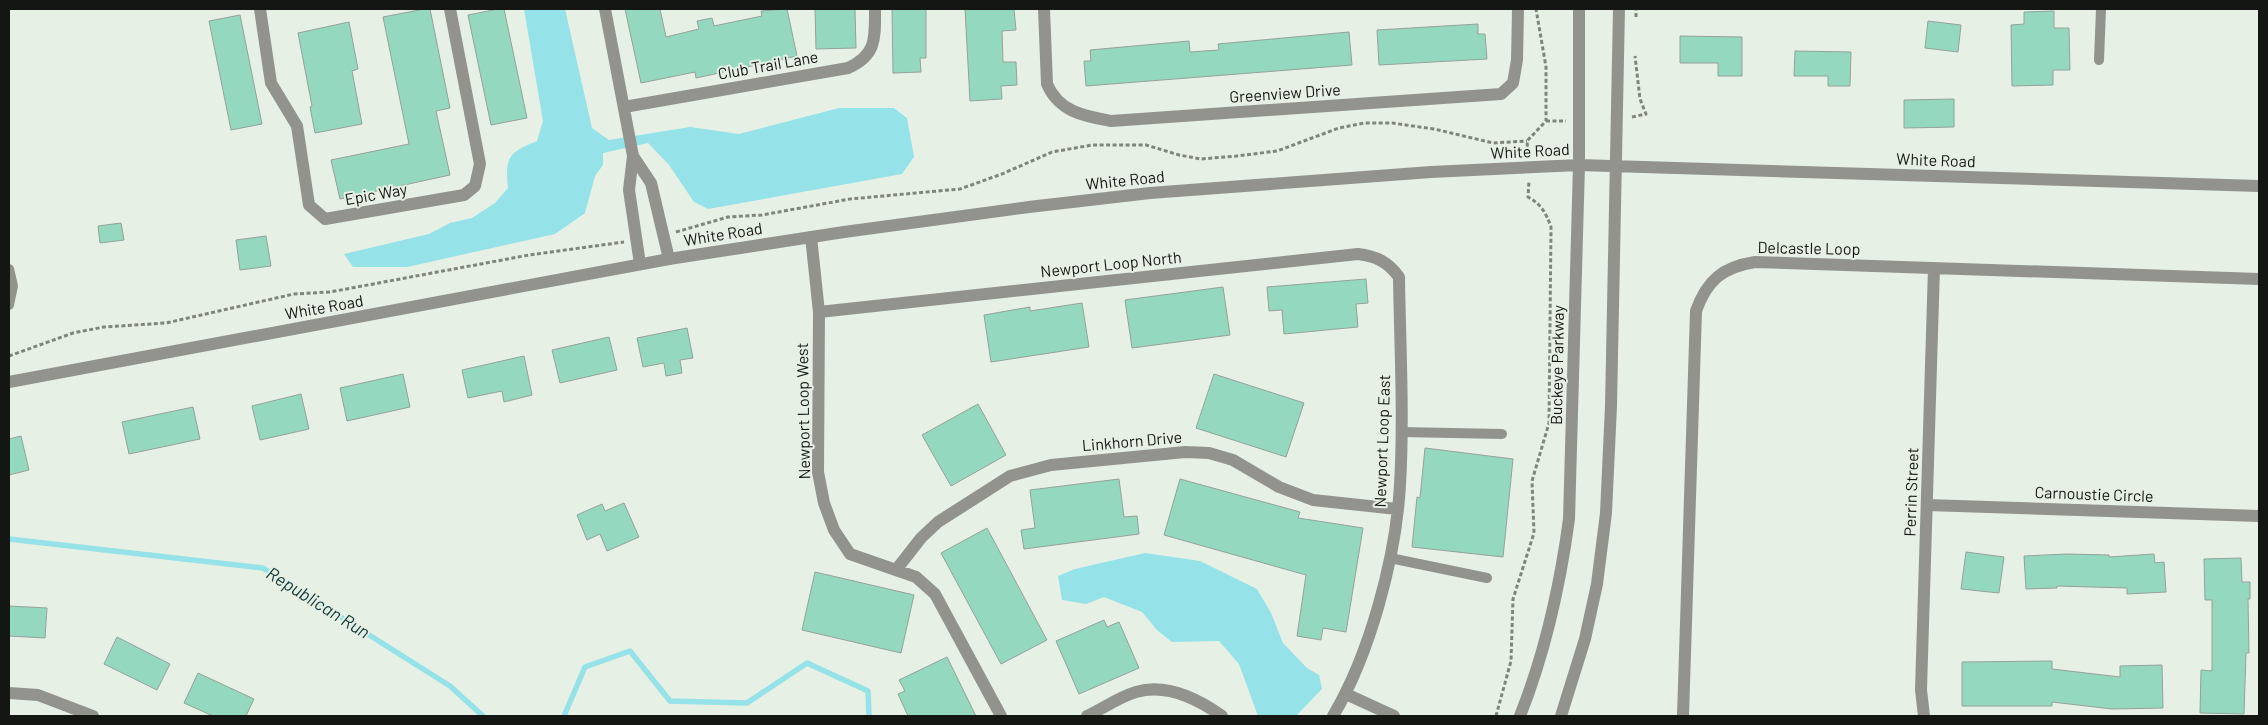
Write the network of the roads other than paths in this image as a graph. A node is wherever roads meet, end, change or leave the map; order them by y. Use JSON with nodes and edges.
{"nodes":[{"id":1,"x":260,"y":9,"type":"edge"},
{"id":2,"x":450,"y":9,"type":"edge"},
{"id":3,"x":605,"y":9,"type":"edge"},
{"id":4,"x":875,"y":9,"type":"edge"},
{"id":5,"x":1044,"y":9,"type":"edge"},
{"id":6,"x":1518,"y":9,"type":"edge"},
{"id":7,"x":1579,"y":9,"type":"edge"},
{"id":8,"x":1619,"y":9,"type":"edge"},
{"id":9,"x":2101,"y":9,"type":"edge"},
{"id":10,"x":2099,"y":60,"type":"dead end"},
{"id":11,"x":624,"y":107,"type":"junction"},
{"id":12,"x":633,"y":156,"type":"junction"},
{"id":13,"x":1579,"y":165,"type":"junction"},
{"id":14,"x":1616,"y":166,"type":"junction"},
{"id":15,"x":2259,"y":186,"type":"edge"},
{"id":16,"x":811,"y":237,"type":"junction"},
{"id":17,"x":669,"y":259,"type":"junction"},
{"id":18,"x":640,"y":264,"type":"junction"},
{"id":19,"x":1934,"y":268,"type":"junction"},
{"id":20,"x":9,"y":269,"type":"edge"},
{"id":21,"x":1399,"y":277,"type":"joint"},
{"id":22,"x":2259,"y":278,"type":"edge"},
{"id":23,"x":9,"y":306,"type":"edge"},
{"id":24,"x":819,"y":312,"type":"junction"},
{"id":25,"x":9,"y":382,"type":"edge"},
{"id":26,"x":1401,"y":432,"type":"junction"},
{"id":27,"x":1502,"y":434,"type":"dead end"},
{"id":28,"x":1927,"y":505,"type":"junction"},
{"id":29,"x":1397,"y":509,"type":"junction"},
{"id":30,"x":2259,"y":516,"type":"edge"},
{"id":31,"x":1390,"y":558,"type":"junction"},
{"id":32,"x":896,"y":570,"type":"junction"},
{"id":33,"x":1487,"y":578,"type":"dead end"},
{"id":34,"x":9,"y":694,"type":"edge"},
{"id":35,"x":1346,"y":694,"type":"junction"},
{"id":36,"x":93,"y":716,"type":"edge"},
{"id":37,"x":1001,"y":716,"type":"edge"},
{"id":38,"x":1087,"y":716,"type":"edge"},
{"id":39,"x":1222,"y":716,"type":"edge"},
{"id":40,"x":1332,"y":716,"type":"edge"},
{"id":41,"x":1394,"y":716,"type":"edge"},
{"id":42,"x":1520,"y":716,"type":"edge"},
{"id":43,"x":1560,"y":716,"type":"edge"},
{"id":44,"x":1682,"y":716,"type":"edge"},
{"id":45,"x":1924,"y":716,"type":"edge"}],
"edges":[{"from":1,"to":2,"type":"street","name":"Epic Way"},
{"from":3,"to":11,"type":"street"},
{"from":4,"to":11,"type":"street","name":"Club Trail Lane"},
{"from":5,"to":6,"type":"street","name":"Greenview Drive"},
{"from":7,"to":13,"type":"street","name":"Buckeye Parkway"},
{"from":8,"to":14,"type":"street"},
{"from":9,"to":10,"type":"lane"},
{"from":11,"to":12,"type":"street"},
{"from":12,"to":17,"type":"street"},
{"from":12,"to":18,"type":"street"},
{"from":13,"to":14,"type":"street","name":"White Road"},
{"from":13,"to":16,"type":"street","name":"White Road"},
{"from":13,"to":42,"type":"street","name":"Buckeye Parkway"},
{"from":14,"to":15,"type":"street","name":"White Road"},
{"from":14,"to":43,"type":"street"},
{"from":16,"to":17,"type":"street","name":"White Road"},
{"from":16,"to":24,"type":"street","name":"Newport Loop West"},
{"from":17,"to":18,"type":"street","name":"White Road"},
{"from":18,"to":25,"type":"street","name":"White Road"},
{"from":19,"to":22,"type":"street","name":"Delcastle Loop"},
{"from":19,"to":28,"type":"street","name":"Perrin Street"},
{"from":19,"to":44,"type":"street","name":"Delcastle Loop"},
{"from":20,"to":23,"type":"lane"},
{"from":21,"to":24,"type":"street","name":"Newport Loop North"},
{"from":21,"to":26,"type":"street","name":"Newport Loop East"},
{"from":24,"to":32,"type":"street","name":"Newport Loop West"},
{"from":26,"to":27,"type":"lane"},
{"from":26,"to":29,"type":"street","name":"Newport Loop East"},
{"from":28,"to":30,"type":"street","name":"Carnoustie Circle"},
{"from":28,"to":45,"type":"street","name":"Perrin Street"},
{"from":29,"to":31,"type":"street","name":"Newport Loop East"},
{"from":29,"to":32,"type":"street","name":"Linkhorn Drive"},
{"from":31,"to":33,"type":"lane"},
{"from":31,"to":35,"type":"street","name":"Newport Loop East"},
{"from":32,"to":37,"type":"street","name":"Newport Loop West"},
{"from":34,"to":36,"type":"street"},
{"from":35,"to":40,"type":"street","name":"Newport Loop East"},
{"from":35,"to":41,"type":"street"},
{"from":38,"to":39,"type":"street"}]}
